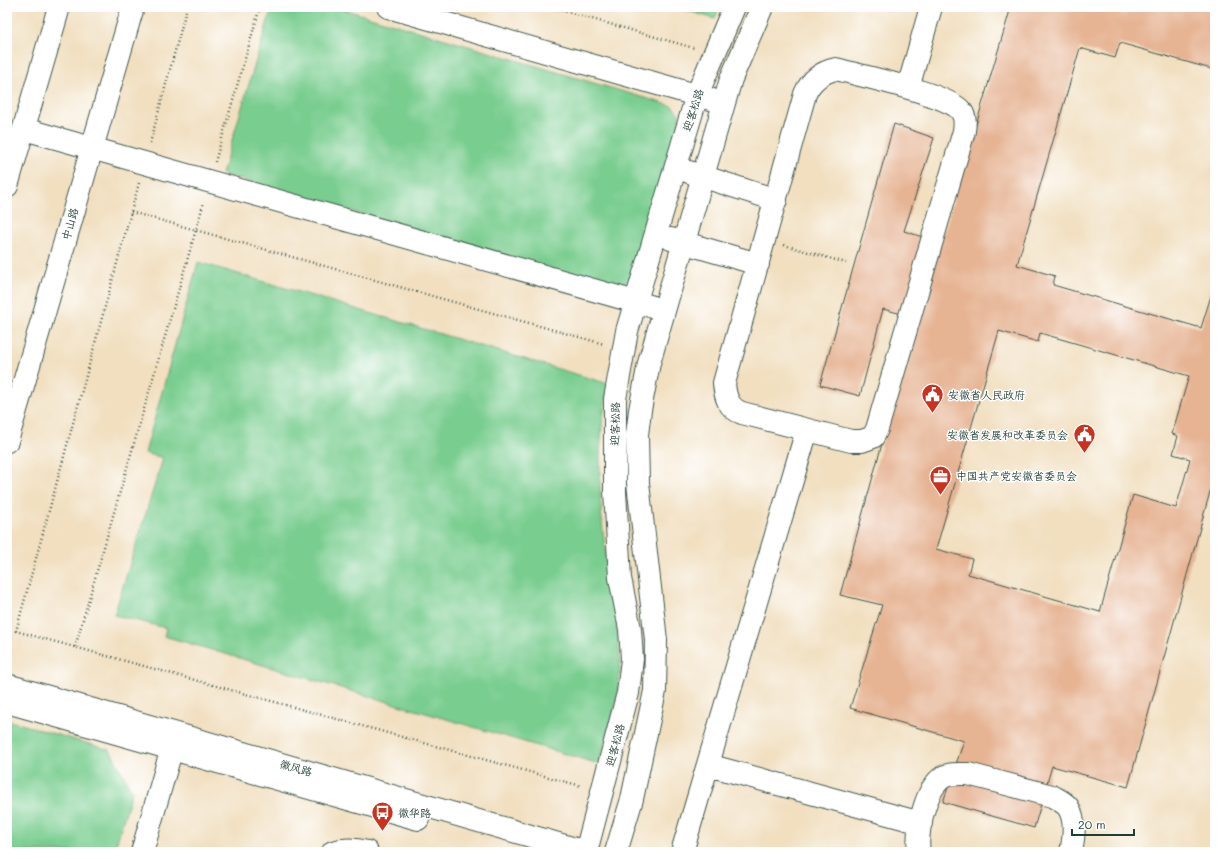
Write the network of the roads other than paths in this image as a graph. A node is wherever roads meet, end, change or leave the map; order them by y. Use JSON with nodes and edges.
{"nodes":[{"id":1,"x":59,"y":7,"type":"edge"},
{"id":2,"x":132,"y":7,"type":"edge"},
{"id":3,"x":388,"y":7,"type":"edge"},
{"id":4,"x":734,"y":7,"type":"edge"},
{"id":5,"x":762,"y":7,"type":"edge"},
{"id":6,"x":931,"y":7,"type":"edge"},
{"id":7,"x":908,"y":88,"type":"junction"},
{"id":8,"x":696,"y":95,"type":"junction"},
{"id":9,"x":724,"y":103,"type":"junction"},
{"id":10,"x":24,"y":129,"type":"junction"},
{"id":11,"x":92,"y":148,"type":"junction"},
{"id":12,"x":675,"y":168,"type":"junction"},
{"id":13,"x":703,"y":177,"type":"junction"},
{"id":14,"x":7,"y":186,"type":"edge"},
{"id":15,"x":776,"y":200,"type":"junction"},
{"id":16,"x":656,"y":235,"type":"junction"},
{"id":17,"x":684,"y":243,"type":"junction"},
{"id":18,"x":758,"y":264,"type":"junction"},
{"id":19,"x":636,"y":302,"type":"junction"},
{"id":20,"x":665,"y":311,"type":"junction"},
{"id":21,"x":807,"y":430,"type":"junction"},
{"id":22,"x":7,"y":441,"type":"edge"},
{"id":23,"x":7,"y":685,"type":"edge"},
{"id":24,"x":7,"y":702,"type":"edge"},
{"id":25,"x":174,"y":741,"type":"junction"},
{"id":26,"x":708,"y":765,"type":"junction"},
{"id":27,"x":921,"y":824,"type":"junction"},
{"id":28,"x":142,"y":852,"type":"edge"},
{"id":29,"x":333,"y":852,"type":"edge"},
{"id":30,"x":367,"y":852,"type":"edge"},
{"id":31,"x":532,"y":852,"type":"edge"},
{"id":32,"x":586,"y":852,"type":"edge"},
{"id":33,"x":616,"y":852,"type":"edge"},
{"id":34,"x":682,"y":852,"type":"edge"},
{"id":35,"x":919,"y":852,"type":"edge"},
{"id":36,"x":1071,"y":852,"type":"edge"}],
"edges":[{"from":1,"to":10,"type":"street"},
{"from":2,"to":11,"type":"street","name":"中山路"},
{"from":3,"to":8,"type":"street"},
{"from":4,"to":8,"type":"street","name":"迎客松路"},
{"from":5,"to":9,"type":"street","name":"迎客松路"},
{"from":6,"to":7,"type":"street"},
{"from":7,"to":15,"type":"street"},
{"from":7,"to":21,"type":"street"},
{"from":8,"to":9,"type":"street"},
{"from":8,"to":12,"type":"street","name":"迎客松路"},
{"from":9,"to":13,"type":"street","name":"迎客松路"},
{"from":10,"to":11,"type":"street"},
{"from":10,"to":14,"type":"street"},
{"from":11,"to":19,"type":"street"},
{"from":11,"to":22,"type":"street","name":"中山路"},
{"from":12,"to":13,"type":"street"},
{"from":12,"to":16,"type":"street","name":"迎客松路"},
{"from":13,"to":15,"type":"street"},
{"from":13,"to":17,"type":"street","name":"迎客松路"},
{"from":15,"to":18,"type":"street"},
{"from":16,"to":17,"type":"street"},
{"from":16,"to":19,"type":"street","name":"迎客松路"},
{"from":17,"to":18,"type":"street"},
{"from":17,"to":20,"type":"street","name":"迎客松路"},
{"from":18,"to":21,"type":"street"},
{"from":19,"to":20,"type":"street"},
{"from":19,"to":32,"type":"street","name":"迎客松路"},
{"from":20,"to":33,"type":"street","name":"迎客松路"},
{"from":21,"to":26,"type":"street"},
{"from":23,"to":25,"type":"street","name":"徽风路"},
{"from":24,"to":25,"type":"street","name":"徽风路"},
{"from":25,"to":28,"type":"street"},
{"from":25,"to":31,"type":"street","name":"徽风路"},
{"from":25,"to":32,"type":"street","name":"徽风路"},
{"from":26,"to":27,"type":"street"},
{"from":26,"to":34,"type":"street"},
{"from":27,"to":35,"type":"street"},
{"from":27,"to":36,"type":"street"},
{"from":29,"to":30,"type":"street"}]}
